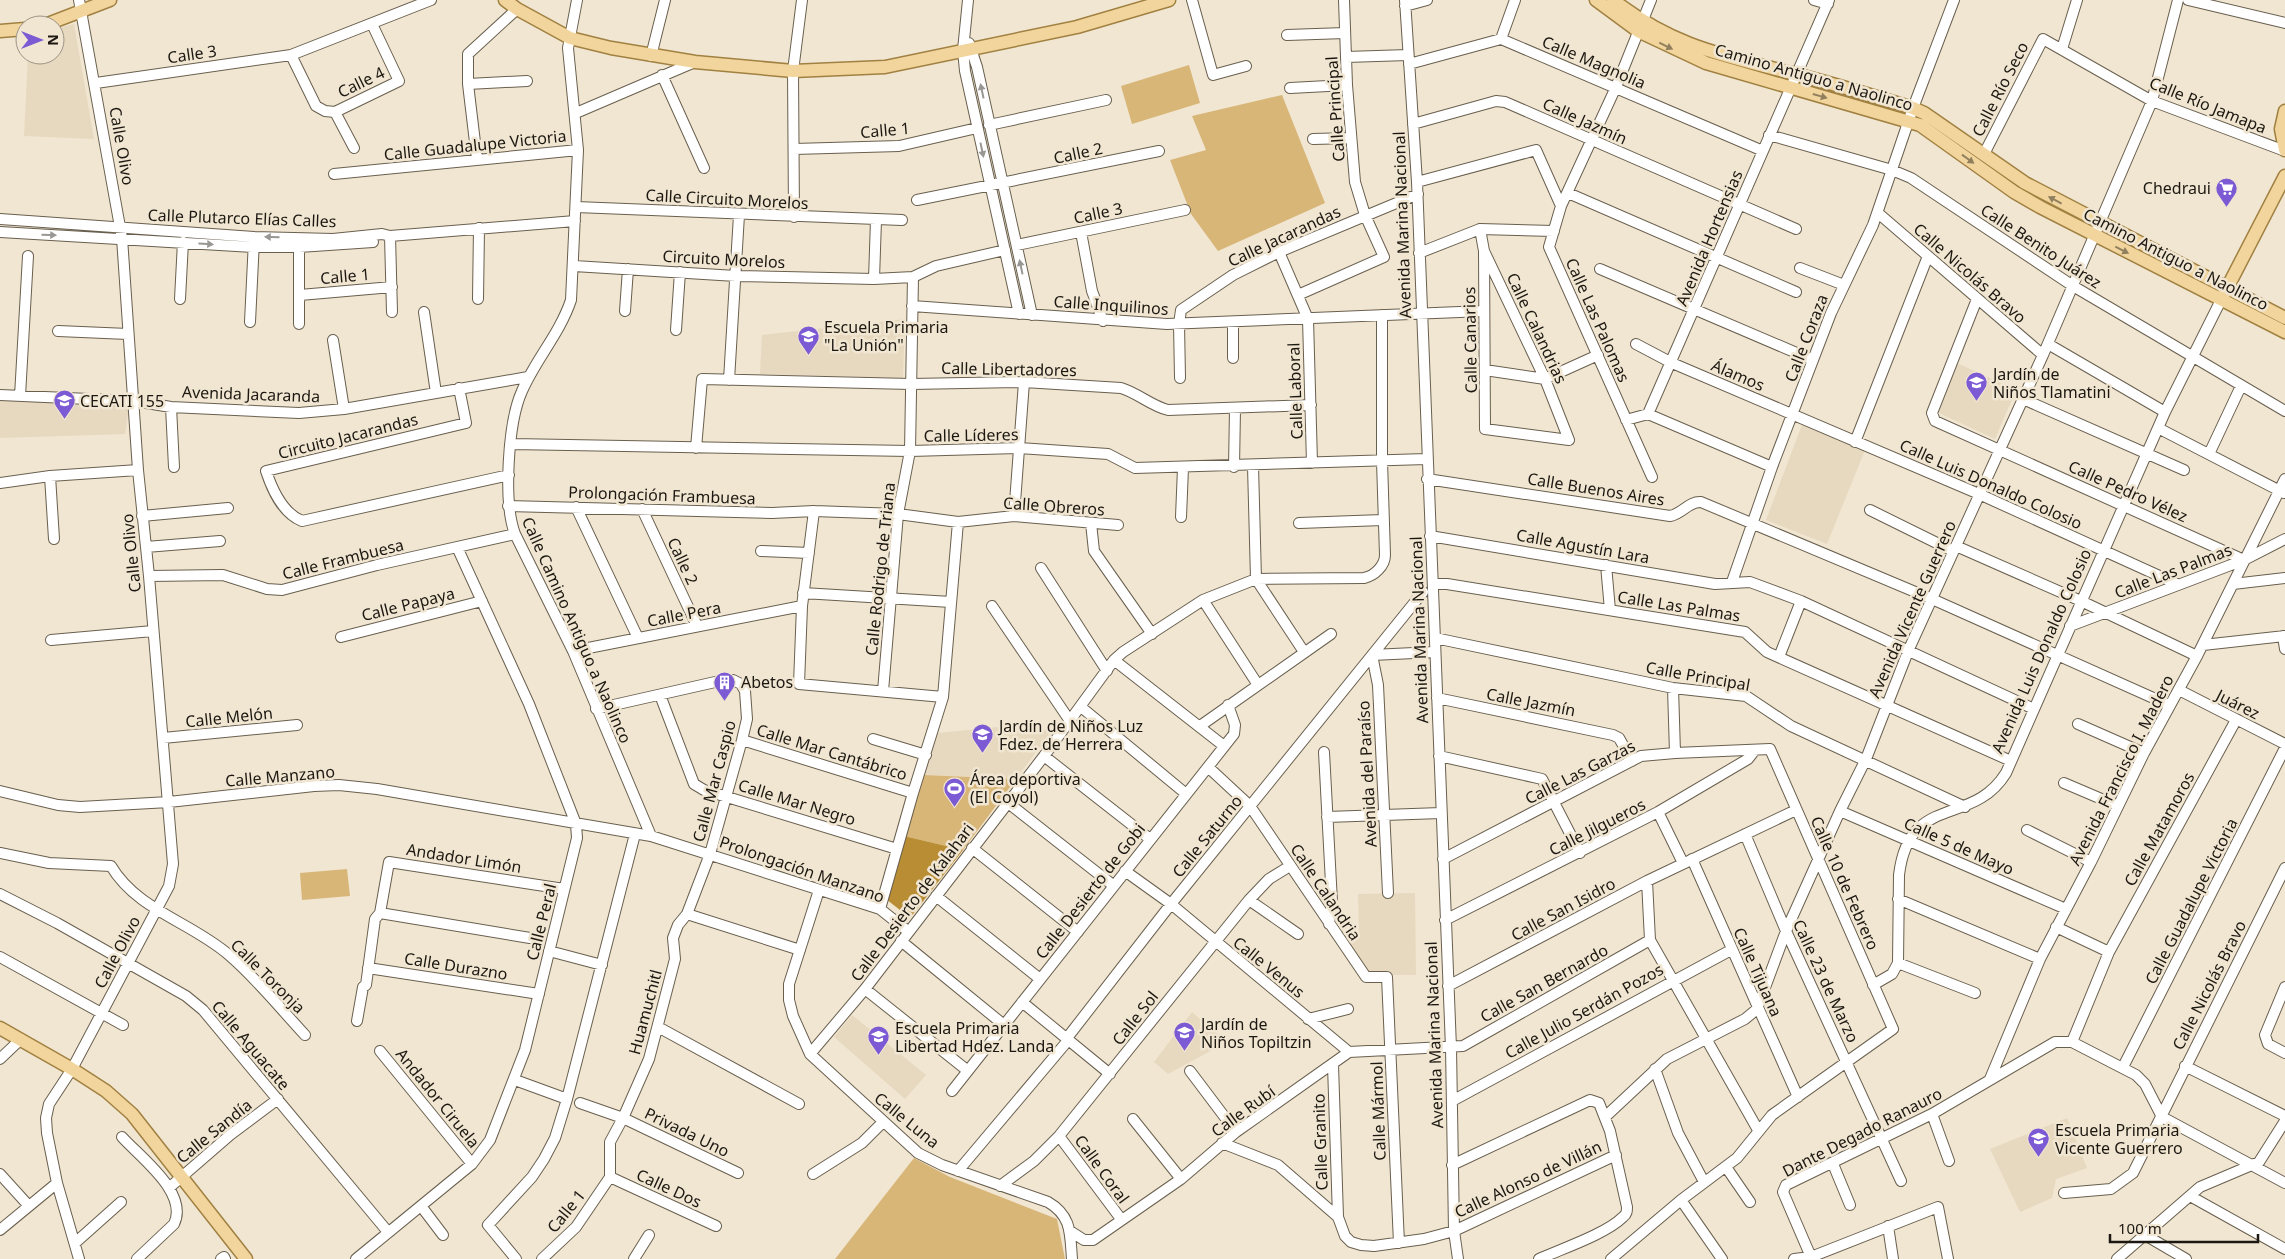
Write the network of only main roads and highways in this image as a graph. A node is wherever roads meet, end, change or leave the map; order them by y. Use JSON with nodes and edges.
{"nodes":[{"id":1,"x":110,"y":0,"type":"edge"},
{"id":2,"x":505,"y":0,"type":"edge"},
{"id":3,"x":1169,"y":0,"type":"edge"},
{"id":4,"x":1596,"y":0,"type":"edge"},
{"id":5,"x":1612,"y":0,"type":"edge"},
{"id":6,"x":81,"y":6,"type":"edge"},
{"id":7,"x":64,"y":15,"type":"edge"},
{"id":8,"x":1639,"y":27,"type":"junction"},
{"id":9,"x":15,"y":30,"type":"edge"},
{"id":10,"x":0,"y":31,"type":"edge"},
{"id":11,"x":2285,"y":110,"type":"edge"},
{"id":12,"x":2285,"y":151,"type":"edge"},
{"id":13,"x":2285,"y":176,"type":"edge"},
{"id":14,"x":2224,"y":295,"type":"junction"},
{"id":15,"x":2285,"y":318,"type":"edge"},
{"id":16,"x":2285,"y":332,"type":"edge"},
{"id":17,"x":0,"y":1028,"type":"edge"},
{"id":18,"x":246,"y":1259,"type":"edge"}],
"edges":[{"from":1,"to":6,"type":"main road"},
{"from":2,"to":3,"type":"main road"},
{"from":4,"to":8,"type":"main road","name":"Camino Antiguo a Naolinco"},
{"from":5,"to":8,"type":"main road","name":"Camino Antiguo a Naolinco"},
{"from":6,"to":7,"type":"main road"},
{"from":8,"to":14,"type":"main road","name":"Camino Antiguo a Naolinco","one_way":true},
{"from":14,"to":8,"type":"main road","name":"Camino Antiguo a Naolinco","one_way":true},
{"from":9,"to":10,"type":"main road"},
{"from":11,"to":12,"type":"main road"},
{"from":13,"to":14,"type":"main road"},
{"from":14,"to":15,"type":"main road","name":"Camino Antiguo a Naolinco"},
{"from":14,"to":16,"type":"main road","name":"Camino Antiguo a Naolinco"},
{"from":17,"to":18,"type":"main road"}]}
